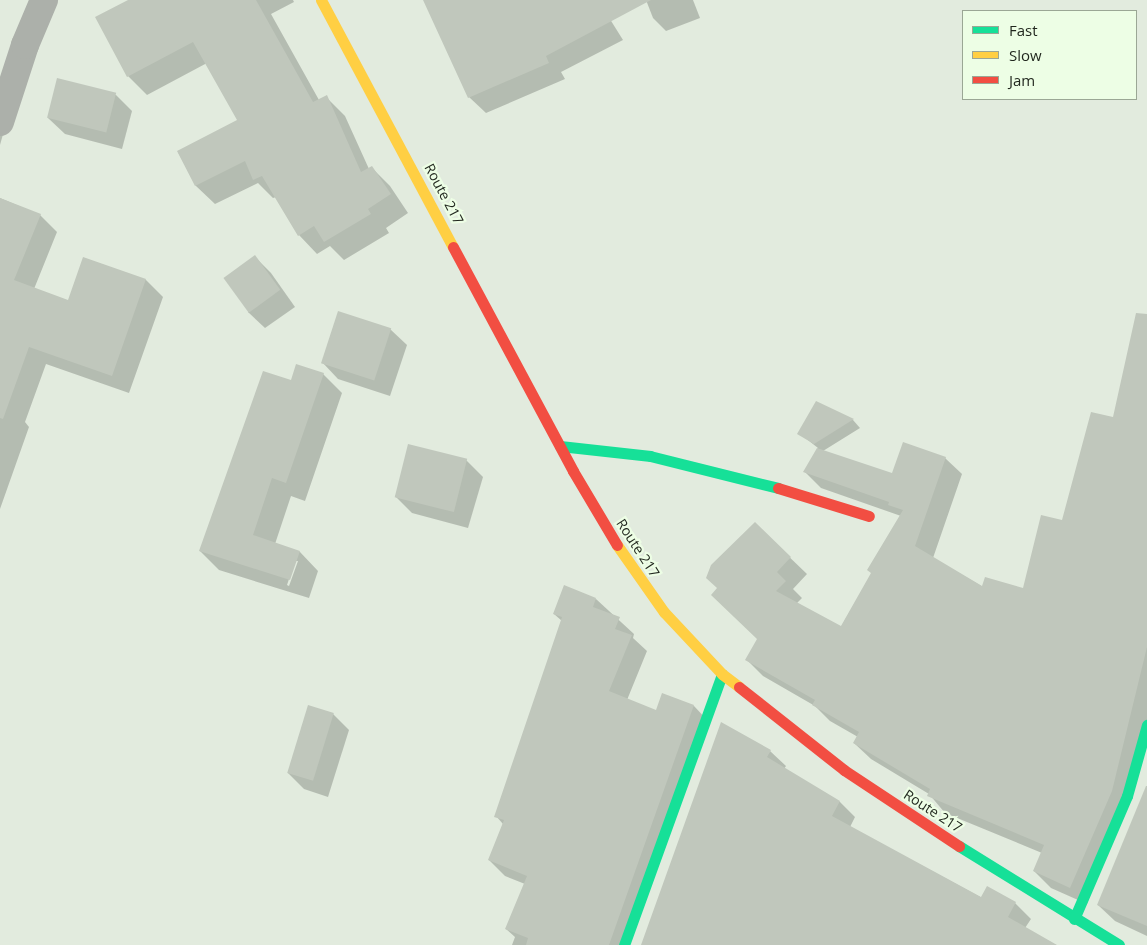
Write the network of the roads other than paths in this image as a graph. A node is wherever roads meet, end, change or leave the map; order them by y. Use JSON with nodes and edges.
{"nodes":[{"id":1,"x":44,"y":0,"type":"edge"},
{"id":2,"x":321,"y":0,"type":"edge"},
{"id":3,"x":0,"y":122,"type":"edge"},
{"id":4,"x":560,"y":446,"type":"junction"},
{"id":5,"x":869,"y":516,"type":"dead end"},
{"id":6,"x":722,"y":674,"type":"junction"},
{"id":7,"x":1147,"y":725,"type":"edge"},
{"id":8,"x":1074,"y":919,"type":"junction"},
{"id":9,"x":624,"y":945,"type":"edge"},
{"id":10,"x":1119,"y":945,"type":"edge"}],
"edges":[{"from":1,"to":3,"type":"street"},
{"from":2,"to":4,"type":"main road","name":"Route 217"},
{"from":4,"to":5,"type":"main road"},
{"from":4,"to":6,"type":"main road","name":"Route 217"},
{"from":6,"to":8,"type":"main road","name":"Route 217"},
{"from":6,"to":9,"type":"main road"},
{"from":7,"to":8,"type":"main road"},
{"from":8,"to":10,"type":"main road","name":"Route 217"}]}
